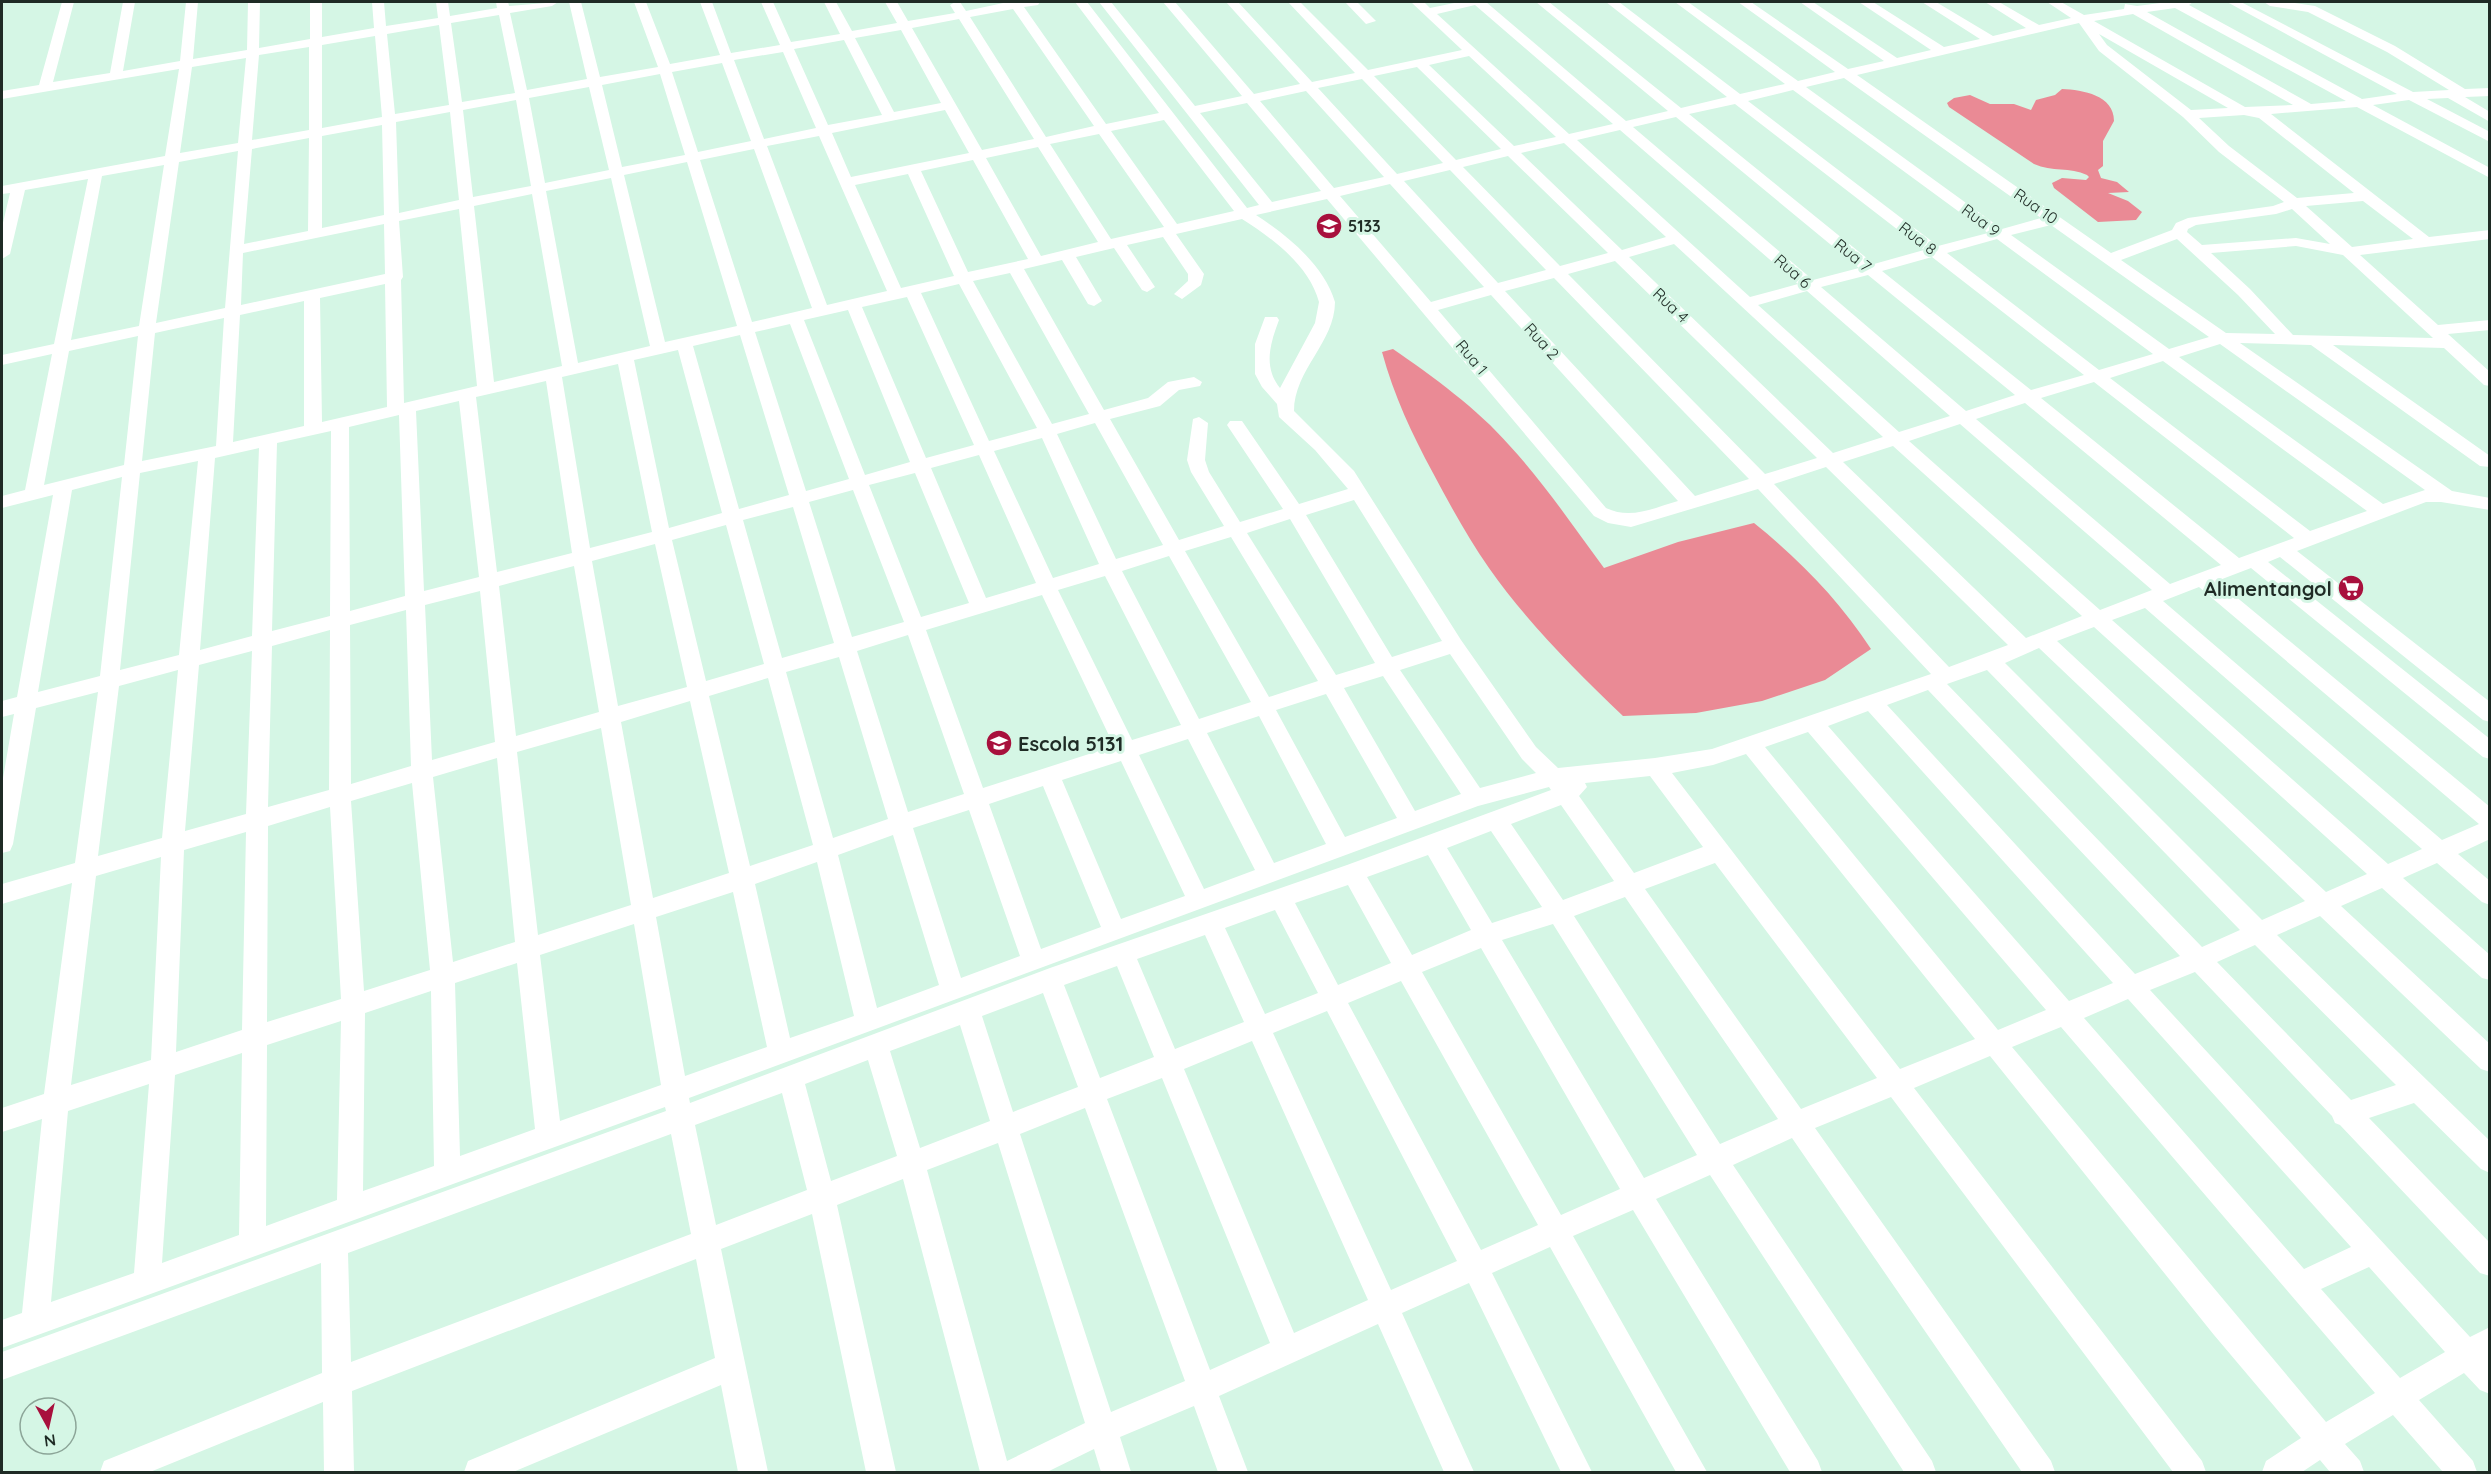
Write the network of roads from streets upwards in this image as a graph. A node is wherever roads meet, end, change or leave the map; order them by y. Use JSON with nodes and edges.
{"nodes":[{"id":1,"x":68,"y":2,"type":"edge"},
{"id":2,"x":129,"y":2,"type":"edge"},
{"id":3,"x":192,"y":2,"type":"edge"},
{"id":4,"x":254,"y":2,"type":"edge"},
{"id":5,"x":316,"y":2,"type":"edge"},
{"id":6,"x":378,"y":2,"type":"edge"},
{"id":7,"x":441,"y":2,"type":"edge"},
{"id":8,"x":552,"y":2,"type":"edge"},
{"id":9,"x":575,"y":2,"type":"edge"},
{"id":10,"x":640,"y":2,"type":"edge"},
{"id":11,"x":706,"y":2,"type":"edge"},
{"id":12,"x":767,"y":2,"type":"edge"},
{"id":13,"x":830,"y":2,"type":"edge"},
{"id":14,"x":891,"y":2,"type":"edge"},
{"id":15,"x":954,"y":2,"type":"edge"},
{"id":16,"x":1034,"y":2,"type":"edge"},
{"id":17,"x":1081,"y":2,"type":"edge"},
{"id":18,"x":1105,"y":2,"type":"edge"},
{"id":19,"x":1169,"y":2,"type":"edge"},
{"id":20,"x":1232,"y":2,"type":"edge"},
{"id":21,"x":1294,"y":2,"type":"edge"},
{"id":22,"x":1352,"y":2,"type":"edge"},
{"id":23,"x":1417,"y":2,"type":"edge"},
{"id":24,"x":1473,"y":2,"type":"edge"},
{"id":25,"x":1479,"y":2,"type":"edge"},
{"id":26,"x":1542,"y":2,"type":"edge"},
{"id":27,"x":1612,"y":2,"type":"edge"},
{"id":28,"x":1681,"y":2,"type":"edge"},
{"id":29,"x":1744,"y":2,"type":"edge"},
{"id":30,"x":1806,"y":2,"type":"edge"},
{"id":31,"x":1865,"y":2,"type":"edge"},
{"id":32,"x":1928,"y":2,"type":"edge"},
{"id":33,"x":1991,"y":2,"type":"edge"},
{"id":34,"x":2053,"y":2,"type":"edge"},
{"id":35,"x":2117,"y":2,"type":"edge"},
{"id":36,"x":2182,"y":2,"type":"edge"},
{"id":37,"x":2233,"y":2,"type":"edge"},
{"id":38,"x":2270,"y":2,"type":"edge"},
{"id":39,"x":1015,"y":3,"type":"edge"},
{"id":40,"x":502,"y":6,"type":"edge"},
{"id":41,"x":2131,"y":9,"type":"junction"},
{"id":42,"x":1428,"y":12,"type":"junction"},
{"id":43,"x":963,"y":15,"type":"junction"},
{"id":44,"x":2082,"y":19,"type":"junction"},
{"id":45,"x":445,"y":20,"type":"junction"},
{"id":46,"x":1370,"y":21,"type":"dead end"},
{"id":47,"x":904,"y":25,"type":"junction"},
{"id":48,"x":2038,"y":30,"type":"junction"},
{"id":49,"x":380,"y":32,"type":"junction"},
{"id":50,"x":848,"y":36,"type":"junction"},
{"id":51,"x":1992,"y":41,"type":"junction"},
{"id":52,"x":316,"y":42,"type":"junction"},
{"id":53,"x":787,"y":47,"type":"junction"},
{"id":54,"x":1472,"y":52,"type":"junction"},
{"id":55,"x":1943,"y":52,"type":"junction"},
{"id":56,"x":253,"y":53,"type":"junction"},
{"id":57,"x":727,"y":58,"type":"junction"},
{"id":58,"x":1419,"y":63,"type":"junction"},
{"id":59,"x":186,"y":64,"type":"junction"},
{"id":60,"x":1897,"y":64,"type":"junction"},
{"id":61,"x":665,"y":69,"type":"junction"},
{"id":62,"x":1365,"y":74,"type":"junction"},
{"id":63,"x":1849,"y":74,"type":"junction"},
{"id":64,"x":116,"y":76,"type":"junction"},
{"id":65,"x":593,"y":83,"type":"junction"},
{"id":66,"x":1308,"y":86,"type":"junction"},
{"id":67,"x":1796,"y":86,"type":"junction"},
{"id":68,"x":45,"y":87,"type":"junction"},
{"id":69,"x":2490,"y":92,"type":"edge"},
{"id":70,"x":2456,"y":93,"type":"junction"},
{"id":71,"x":2,"y":95,"type":"edge"},
{"id":72,"x":522,"y":96,"type":"junction"},
{"id":73,"x":2412,"y":96,"type":"junction"},
{"id":74,"x":1252,"y":99,"type":"junction"},
{"id":75,"x":1741,"y":99,"type":"junction"},
{"id":76,"x":2361,"y":104,"type":"junction"},
{"id":77,"x":950,"y":105,"type":"junction"},
{"id":78,"x":456,"y":108,"type":"junction"},
{"id":79,"x":2309,"y":109,"type":"junction"},
{"id":80,"x":1192,"y":111,"type":"junction"},
{"id":81,"x":2242,"y":111,"type":"junction"},
{"id":82,"x":1679,"y":113,"type":"junction"},
{"id":83,"x":2188,"y":114,"type":"junction"},
{"id":84,"x":1168,"y":115,"type":"junction"},
{"id":85,"x":890,"y":117,"type":"junction"},
{"id":86,"x":2490,"y":118,"type":"edge"},
{"id":87,"x":389,"y":120,"type":"junction"},
{"id":88,"x":1623,"y":125,"type":"junction"},
{"id":89,"x":1102,"y":128,"type":"junction"},
{"id":90,"x":824,"y":132,"type":"junction"},
{"id":91,"x":316,"y":134,"type":"junction"},
{"id":92,"x":1566,"y":138,"type":"junction"},
{"id":93,"x":2490,"y":138,"type":"edge"},
{"id":94,"x":1042,"y":142,"type":"junction"},
{"id":95,"x":758,"y":145,"type":"junction"},
{"id":96,"x":245,"y":147,"type":"junction"},
{"id":97,"x":1509,"y":151,"type":"junction"},
{"id":98,"x":978,"y":155,"type":"junction"},
{"id":99,"x":692,"y":157,"type":"junction"},
{"id":100,"x":172,"y":160,"type":"junction"},
{"id":101,"x":1454,"y":165,"type":"junction"},
{"id":102,"x":913,"y":169,"type":"junction"},
{"id":103,"x":96,"y":172,"type":"junction"},
{"id":104,"x":615,"y":173,"type":"junction"},
{"id":105,"x":2490,"y":174,"type":"edge"},
{"id":106,"x":1393,"y":178,"type":"junction"},
{"id":107,"x":847,"y":182,"type":"junction"},
{"id":108,"x":19,"y":187,"type":"junction"},
{"id":109,"x":537,"y":189,"type":"junction"},
{"id":110,"x":2,"y":190,"type":"edge"},
{"id":111,"x":1330,"y":193,"type":"junction"},
{"id":112,"x":2367,"y":196,"type":"junction"},
{"id":113,"x":2294,"y":202,"type":"junction"},
{"id":114,"x":465,"y":204,"type":"junction"},
{"id":115,"x":1268,"y":207,"type":"junction"},
{"id":116,"x":1243,"y":213,"type":"junction"},
{"id":117,"x":393,"y":219,"type":"junction"},
{"id":118,"x":2055,"y":219,"type":"junction"},
{"id":119,"x":1169,"y":230,"type":"junction"},
{"id":120,"x":2180,"y":233,"type":"junction"},
{"id":121,"x":2490,"y":234,"type":"edge"},
{"id":122,"x":315,"y":235,"type":"junction"},
{"id":123,"x":2002,"y":235,"type":"junction"},
{"id":124,"x":1677,"y":239,"type":"junction"},
{"id":125,"x":2424,"y":241,"type":"junction"},
{"id":126,"x":1112,"y":243,"type":"junction"},
{"id":127,"x":236,"y":250,"type":"junction"},
{"id":128,"x":2198,"y":250,"type":"junction"},
{"id":129,"x":2349,"y":252,"type":"junction"},
{"id":130,"x":1938,"y":253,"type":"junction"},
{"id":131,"x":2,"y":254,"type":"edge"},
{"id":132,"x":1066,"y":254,"type":"junction"},
{"id":133,"x":1619,"y":255,"type":"junction"},
{"id":134,"x":2110,"y":259,"type":"junction"},
{"id":135,"x":1038,"y":261,"type":"junction"},
{"id":136,"x":1014,"y":266,"type":"junction"},
{"id":137,"x":1870,"y":269,"type":"junction"},
{"id":138,"x":1557,"y":273,"type":"junction"},
{"id":139,"x":395,"y":277,"type":"junction"},
{"id":140,"x":963,"y":278,"type":"junction"},
{"id":141,"x":1809,"y":285,"type":"junction"},
{"id":142,"x":1147,"y":287,"type":"dead end"},
{"id":143,"x":1495,"y":289,"type":"junction"},
{"id":144,"x":904,"y":292,"type":"junction"},
{"id":145,"x":312,"y":294,"type":"junction"},
{"id":146,"x":1182,"y":294,"type":"dead end"},
{"id":147,"x":1094,"y":301,"type":"dead end"},
{"id":148,"x":1746,"y":303,"type":"junction"},
{"id":149,"x":853,"y":304,"type":"junction"},
{"id":150,"x":1430,"y":307,"type":"junction"},
{"id":151,"x":234,"y":311,"type":"junction"},
{"id":152,"x":821,"y":311,"type":"junction"},
{"id":153,"x":795,"y":317,"type":"junction"},
{"id":154,"x":1270,"y":320,"type":"dead end"},
{"id":155,"x":2490,"y":325,"type":"edge"},
{"id":156,"x":147,"y":329,"type":"junction"},
{"id":157,"x":745,"y":329,"type":"junction"},
{"id":158,"x":2435,"y":330,"type":"junction"},
{"id":159,"x":2223,"y":338,"type":"junction"},
{"id":160,"x":2288,"y":339,"type":"junction"},
{"id":161,"x":2316,"y":341,"type":"junction"},
{"id":162,"x":684,"y":343,"type":"junction"},
{"id":163,"x":2449,"y":343,"type":"junction"},
{"id":164,"x":62,"y":347,"type":"junction"},
{"id":165,"x":660,"y":349,"type":"junction"},
{"id":166,"x":2166,"y":354,"type":"junction"},
{"id":167,"x":625,"y":357,"type":"junction"},
{"id":168,"x":2,"y":360,"type":"edge"},
{"id":169,"x":562,"y":372,"type":"junction"},
{"id":170,"x":2096,"y":377,"type":"junction"},
{"id":171,"x":2490,"y":381,"type":"edge"},
{"id":172,"x":1194,"y":382,"type":"dead end"},
{"id":173,"x":477,"y":391,"type":"junction"},
{"id":174,"x":2027,"y":397,"type":"junction"},
{"id":175,"x":1285,"y":402,"type":"junction"},
{"id":176,"x":401,"y":409,"type":"junction"},
{"id":177,"x":1101,"y":416,"type":"junction"},
{"id":178,"x":1962,"y":417,"type":"junction"},
{"id":179,"x":340,"y":423,"type":"junction"},
{"id":180,"x":1199,"y":423,"type":"dead end"},
{"id":181,"x":1236,"y":425,"type":"dead end"},
{"id":182,"x":313,"y":430,"type":"junction"},
{"id":183,"x":1047,"y":430,"type":"junction"},
{"id":184,"x":1896,"y":439,"type":"junction"},
{"id":185,"x":268,"y":440,"type":"junction"},
{"id":186,"x":984,"y":447,"type":"junction"},
{"id":187,"x":215,"y":452,"type":"junction"},
{"id":188,"x":1832,"y":460,"type":"junction"},
{"id":189,"x":2486,"y":462,"type":"dead end"},
{"id":190,"x":923,"y":465,"type":"junction"},
{"id":191,"x":131,"y":469,"type":"junction"},
{"id":192,"x":858,"y":482,"type":"junction"},
{"id":193,"x":1761,"y":482,"type":"junction"},
{"id":194,"x":63,"y":488,"type":"junction"},
{"id":195,"x":1357,"y":493,"type":"junction"},
{"id":196,"x":33,"y":495,"type":"junction"},
{"id":197,"x":2445,"y":495,"type":"junction"},
{"id":198,"x":798,"y":498,"type":"junction"},
{"id":199,"x":2,"y":502,"type":"edge"},
{"id":200,"x":1691,"y":504,"type":"junction"},
{"id":201,"x":2481,"y":504,"type":"edge"},
{"id":202,"x":1294,"y":512,"type":"junction"},
{"id":203,"x":2381,"y":512,"type":"junction"},
{"id":204,"x":734,"y":516,"type":"junction"},
{"id":205,"x":2490,"y":518,"type":"edge"},
{"id":206,"x":1237,"y":531,"type":"junction"},
{"id":207,"x":662,"y":536,"type":"junction"},
{"id":208,"x":2309,"y":540,"type":"junction"},
{"id":209,"x":1174,"y":548,"type":"junction"},
{"id":210,"x":2284,"y":550,"type":"junction"},
{"id":211,"x":582,"y":557,"type":"junction"},
{"id":212,"x":2246,"y":564,"type":"junction"},
{"id":213,"x":1110,"y":566,"type":"junction"},
{"id":214,"x":490,"y":580,"type":"junction"},
{"id":215,"x":2203,"y":580,"type":"junction"},
{"id":216,"x":1047,"y":586,"type":"junction"},
{"id":217,"x":2159,"y":597,"type":"junction"},
{"id":218,"x":415,"y":600,"type":"junction"},
{"id":219,"x":980,"y":607,"type":"junction"},
{"id":220,"x":2097,"y":620,"type":"junction"},
{"id":221,"x":339,"y":621,"type":"junction"},
{"id":222,"x":915,"y":626,"type":"junction"},
{"id":223,"x":261,"y":641,"type":"junction"},
{"id":224,"x":2032,"y":643,"type":"junction"},
{"id":225,"x":1454,"y":645,"type":"junction"},
{"id":226,"x":845,"y":647,"type":"junction"},
{"id":227,"x":190,"y":660,"type":"junction"},
{"id":228,"x":1990,"y":661,"type":"junction"},
{"id":229,"x":1387,"y":666,"type":"junction"},
{"id":230,"x":775,"y":667,"type":"junction"},
{"id":231,"x":1938,"y":678,"type":"junction"},
{"id":232,"x":109,"y":682,"type":"junction"},
{"id":233,"x":1330,"y":683,"type":"junction"},
{"id":234,"x":699,"y":691,"type":"junction"},
{"id":235,"x":27,"y":702,"type":"junction"},
{"id":236,"x":1872,"y":702,"type":"junction"},
{"id":237,"x":1263,"y":705,"type":"junction"},
{"id":238,"x":2487,"y":708,"type":"edge"},
{"id":239,"x":2,"y":709,"type":"edge"},
{"id":240,"x":611,"y":716,"type":"junction"},
{"id":241,"x":1812,"y":722,"type":"junction"},
{"id":242,"x":1195,"y":729,"type":"junction"},
{"id":243,"x":1750,"y":744,"type":"junction"},
{"id":244,"x":505,"y":747,"type":"junction"},
{"id":245,"x":1126,"y":750,"type":"junction"},
{"id":246,"x":2490,"y":751,"type":"edge"},
{"id":247,"x":1655,"y":767,"type":"junction"},
{"id":248,"x":422,"y":772,"type":"junction"},
{"id":249,"x":1050,"y":776,"type":"junction"},
{"id":250,"x":1560,"y":785,"type":"junction"},
{"id":251,"x":340,"y":795,"type":"junction"},
{"id":252,"x":1475,"y":798,"type":"junction"},
{"id":253,"x":977,"y":800,"type":"junction"},
{"id":254,"x":257,"y":819,"type":"junction"},
{"id":255,"x":1496,"y":820,"type":"junction"},
{"id":256,"x":2490,"y":820,"type":"edge"},
{"id":257,"x":902,"y":823,"type":"junction"},
{"id":258,"x":1412,"y":823,"type":"junction"},
{"id":259,"x":2490,"y":829,"type":"edge"},
{"id":260,"x":2,"y":844,"type":"edge"},
{"id":261,"x":173,"y":844,"type":"junction"},
{"id":262,"x":1432,"y":844,"type":"junction"},
{"id":263,"x":1340,"y":849,"type":"junction"},
{"id":264,"x":826,"y":851,"type":"junction"},
{"id":265,"x":2438,"y":851,"type":"junction"},
{"id":266,"x":1717,"y":852,"type":"junction"},
{"id":267,"x":83,"y":871,"type":"junction"},
{"id":268,"x":1353,"y":873,"type":"junction"},
{"id":269,"x":2386,"y":876,"type":"junction"},
{"id":270,"x":742,"y":879,"type":"junction"},
{"id":271,"x":1629,"y":884,"type":"junction"},
{"id":272,"x":1274,"y":886,"type":"junction"},
{"id":273,"x":2,"y":894,"type":"edge"},
{"id":274,"x":2490,"y":895,"type":"edge"},
{"id":275,"x":2322,"y":904,"type":"junction"},
{"id":276,"x":643,"y":911,"type":"junction"},
{"id":277,"x":1204,"y":911,"type":"junction"},
{"id":278,"x":1558,"y":912,"type":"junction"},
{"id":279,"x":2258,"y":932,"type":"junction"},
{"id":280,"x":1488,"y":934,"type":"junction"},
{"id":281,"x":1119,"y":942,"type":"junction"},
{"id":282,"x":526,"y":948,"type":"junction"},
{"id":283,"x":2197,"y":960,"type":"junction"},
{"id":284,"x":1407,"y":968,"type":"junction"},
{"id":285,"x":1042,"y":970,"type":"junction"},
{"id":286,"x":2490,"y":970,"type":"edge"},
{"id":287,"x":442,"y":976,"type":"junction"},
{"id":288,"x":2129,"y":986,"type":"junction"},
{"id":289,"x":1333,"y":998,"type":"junction"},
{"id":290,"x":960,"y":1001,"type":"junction"},
{"id":291,"x":353,"y":1005,"type":"junction"},
{"id":292,"x":2065,"y":1013,"type":"junction"},
{"id":293,"x":1258,"y":1028,"type":"junction"},
{"id":294,"x":872,"y":1033,"type":"junction"},
{"id":295,"x":254,"y":1037,"type":"junction"},
{"id":296,"x":1995,"y":1044,"type":"junction"},
{"id":297,"x":781,"y":1052,"type":"junction"},
{"id":298,"x":2490,"y":1061,"type":"edge"},
{"id":299,"x":1169,"y":1062,"type":"junction"},
{"id":300,"x":163,"y":1068,"type":"junction"},
{"id":301,"x":790,"y":1078,"type":"junction"},
{"id":302,"x":1893,"y":1083,"type":"junction"},
{"id":303,"x":2418,"y":1090,"type":"junction"},
{"id":304,"x":1093,"y":1093,"type":"junction"},
{"id":305,"x":56,"y":1103,"type":"junction"},
{"id":306,"x":678,"y":1105,"type":"junction"},
{"id":307,"x":2344,"y":1114,"type":"junction"},
{"id":308,"x":2,"y":1120,"type":"edge"},
{"id":309,"x":1795,"y":1124,"type":"junction"},
{"id":310,"x":1005,"y":1128,"type":"junction"},
{"id":311,"x":549,"y":1135,"type":"junction"},
{"id":312,"x":1715,"y":1160,"type":"junction"},
{"id":313,"x":2490,"y":1160,"type":"edge"},
{"id":314,"x":912,"y":1163,"type":"junction"},
{"id":315,"x":447,"y":1173,"type":"junction"},
{"id":316,"x":1638,"y":1194,"type":"junction"},
{"id":317,"x":822,"y":1199,"type":"junction"},
{"id":318,"x":350,"y":1207,"type":"junction"},
{"id":319,"x":1554,"y":1229,"type":"junction"},
{"id":320,"x":252,"y":1242,"type":"junction"},
{"id":321,"x":706,"y":1242,"type":"junction"},
{"id":322,"x":334,"y":1243,"type":"junction"},
{"id":323,"x":2370,"y":1252,"type":"junction"},
{"id":324,"x":2490,"y":1263,"type":"edge"},
{"id":325,"x":1475,"y":1268,"type":"junction"},
{"id":326,"x":147,"y":1282,"type":"junction"},
{"id":327,"x":2299,"y":1285,"type":"junction"},
{"id":328,"x":1382,"y":1307,"type":"junction"},
{"id":329,"x":35,"y":1322,"type":"junction"},
{"id":330,"x":2,"y":1334,"type":"edge"},
{"id":331,"x":2478,"y":1347,"type":"edge"},
{"id":332,"x":1287,"y":1348,"type":"junction"},
{"id":333,"x":733,"y":1365,"type":"junction"},
{"id":334,"x":2,"y":1366,"type":"edge"},
{"id":335,"x":2490,"y":1380,"type":"edge"},
{"id":336,"x":337,"y":1382,"type":"junction"},
{"id":337,"x":1203,"y":1388,"type":"junction"},
{"id":338,"x":2396,"y":1398,"type":"junction"},
{"id":339,"x":1102,"y":1430,"type":"junction"},
{"id":340,"x":2322,"y":1441,"type":"junction"},
{"id":341,"x":115,"y":1473,"type":"edge"},
{"id":342,"x":339,"y":1473,"type":"edge"},
{"id":343,"x":479,"y":1473,"type":"edge"},
{"id":344,"x":753,"y":1473,"type":"edge"},
{"id":345,"x":880,"y":1473,"type":"edge"},
{"id":346,"x":995,"y":1473,"type":"edge"},
{"id":347,"x":1016,"y":1473,"type":"edge"},
{"id":348,"x":1116,"y":1473,"type":"edge"},
{"id":349,"x":1233,"y":1473,"type":"edge"},
{"id":350,"x":1459,"y":1473,"type":"edge"},
{"id":351,"x":1577,"y":1473,"type":"edge"},
{"id":352,"x":1692,"y":1473,"type":"edge"},
{"id":353,"x":1807,"y":1473,"type":"edge"},
{"id":354,"x":1921,"y":1473,"type":"edge"},
{"id":355,"x":2040,"y":1473,"type":"edge"},
{"id":356,"x":2191,"y":1473,"type":"edge"},
{"id":357,"x":2277,"y":1473,"type":"edge"},
{"id":358,"x":2349,"y":1473,"type":"edge"},
{"id":359,"x":2462,"y":1473,"type":"edge"}],
"edges":[{"from":1,"to":68,"type":"street"},
{"from":2,"to":64,"type":"street"},
{"from":3,"to":59,"type":"street"},
{"from":4,"to":56,"type":"street"},
{"from":5,"to":52,"type":"street"},
{"from":6,"to":49,"type":"street"},
{"from":7,"to":45,"type":"street"},
{"from":8,"to":40,"type":"street"},
{"from":9,"to":65,"type":"street"},
{"from":10,"to":61,"type":"street"},
{"from":11,"to":57,"type":"street"},
{"from":12,"to":53,"type":"street"},
{"from":13,"to":50,"type":"street"},
{"from":14,"to":47,"type":"street"},
{"from":15,"to":43,"type":"street"},
{"from":16,"to":39,"type":"street"},
{"from":17,"to":84,"type":"street"},
{"from":18,"to":80,"type":"street"},
{"from":19,"to":74,"type":"street","name":"Rua 1"},
{"from":20,"to":66,"type":"street","name":"Rua 2"},
{"from":21,"to":62,"type":"street"},
{"from":22,"to":46,"type":"street"},
{"from":23,"to":42,"type":"street"},
{"from":24,"to":42,"type":"street"},
{"from":25,"to":88,"type":"street","name":"Rua 6"},
{"from":26,"to":82,"type":"street","name":"Rua 7"},
{"from":27,"to":75,"type":"street","name":"Rua 8"},
{"from":28,"to":67,"type":"street","name":"Rua 9"},
{"from":29,"to":63,"type":"street","name":"Rua 10"},
{"from":30,"to":60,"type":"street"},
{"from":31,"to":55,"type":"street"},
{"from":32,"to":51,"type":"street"},
{"from":33,"to":48,"type":"street"},
{"from":34,"to":44,"type":"street"},
{"from":35,"to":41,"type":"street"},
{"from":36,"to":41,"type":"street"},
{"from":36,"to":76,"type":"street"},
{"from":37,"to":73,"type":"street"},
{"from":38,"to":70,"type":"street"},
{"from":39,"to":43,"type":"street"},
{"from":39,"to":89,"type":"street"},
{"from":40,"to":45,"type":"street"},
{"from":40,"to":72,"type":"street"},
{"from":41,"to":44,"type":"street"},
{"from":41,"to":79,"type":"street"},
{"from":42,"to":54,"type":"street"},
{"from":43,"to":47,"type":"street"},
{"from":43,"to":94,"type":"street"},
{"from":44,"to":48,"type":"street"},
{"from":44,"to":81,"type":"street"},
{"from":44,"to":83,"type":"street"},
{"from":45,"to":49,"type":"street"},
{"from":45,"to":78,"type":"street"},
{"from":47,"to":50,"type":"street"},
{"from":47,"to":77,"type":"street"},
{"from":48,"to":51,"type":"street"},
{"from":49,"to":52,"type":"street"},
{"from":49,"to":87,"type":"street"},
{"from":50,"to":53,"type":"street"},
{"from":50,"to":85,"type":"street"},
{"from":51,"to":55,"type":"street"},
{"from":52,"to":56,"type":"street"},
{"from":52,"to":91,"type":"street"},
{"from":53,"to":57,"type":"street"},
{"from":53,"to":90,"type":"street"},
{"from":54,"to":58,"type":"street"},
{"from":54,"to":92,"type":"street"},
{"from":55,"to":60,"type":"street"},
{"from":56,"to":59,"type":"street"},
{"from":56,"to":96,"type":"street"},
{"from":57,"to":61,"type":"street"},
{"from":57,"to":95,"type":"street"},
{"from":58,"to":62,"type":"street"},
{"from":58,"to":97,"type":"street","name":"Rua 4"},
{"from":59,"to":64,"type":"street"},
{"from":59,"to":100,"type":"street"},
{"from":60,"to":63,"type":"street"},
{"from":61,"to":65,"type":"street"},
{"from":61,"to":99,"type":"street"},
{"from":62,"to":66,"type":"street"},
{"from":62,"to":101,"type":"street"},
{"from":63,"to":67,"type":"street"},
{"from":63,"to":118,"type":"street","name":"Rua 10"},
{"from":64,"to":68,"type":"street"},
{"from":65,"to":72,"type":"street"},
{"from":65,"to":104,"type":"street"},
{"from":66,"to":74,"type":"street"},
{"from":66,"to":106,"type":"street","name":"Rua 2"},
{"from":67,"to":75,"type":"street"},
{"from":67,"to":123,"type":"street","name":"Rua 9"},
{"from":68,"to":71,"type":"street"},
{"from":69,"to":70,"type":"street"},
{"from":70,"to":73,"type":"street"},
{"from":70,"to":86,"type":"street"},
{"from":72,"to":78,"type":"street"},
{"from":72,"to":109,"type":"street"},
{"from":73,"to":76,"type":"street"},
{"from":73,"to":93,"type":"street"},
{"from":74,"to":80,"type":"street"},
{"from":74,"to":111,"type":"street","name":"Rua 1"},
{"from":75,"to":82,"type":"street"},
{"from":75,"to":130,"type":"street","name":"Rua 8"},
{"from":76,"to":79,"type":"street"},
{"from":76,"to":105,"type":"street"},
{"from":77,"to":85,"type":"street"},
{"from":77,"to":98,"type":"street"},
{"from":78,"to":87,"type":"street"},
{"from":78,"to":114,"type":"street"},
{"from":79,"to":81,"type":"street"},
{"from":80,"to":115,"type":"street"},
{"from":81,"to":83,"type":"street"},
{"from":81,"to":112,"type":"street"},
{"from":82,"to":88,"type":"street"},
{"from":82,"to":137,"type":"street","name":"Rua 7"},
{"from":83,"to":113,"type":"street"},
{"from":84,"to":89,"type":"street"},
{"from":84,"to":116,"type":"street"},
{"from":85,"to":90,"type":"street"},
{"from":87,"to":91,"type":"street"},
{"from":87,"to":117,"type":"street"},
{"from":88,"to":92,"type":"street"},
{"from":88,"to":141,"type":"street","name":"Rua 6"},
{"from":89,"to":94,"type":"street"},
{"from":89,"to":119,"type":"street"},
{"from":90,"to":95,"type":"street"},
{"from":90,"to":107,"type":"street"},
{"from":91,"to":96,"type":"street"},
{"from":91,"to":122,"type":"street"},
{"from":92,"to":97,"type":"street"},
{"from":92,"to":124,"type":"street"},
{"from":94,"to":98,"type":"street"},
{"from":94,"to":126,"type":"street"},
{"from":95,"to":99,"type":"street"},
{"from":95,"to":152,"type":"street"},
{"from":96,"to":100,"type":"street"},
{"from":96,"to":127,"type":"street"},
{"from":97,"to":101,"type":"street"},
{"from":97,"to":133,"type":"street","name":"Rua 4"},
{"from":98,"to":102,"type":"street"},
{"from":98,"to":135,"type":"street"},
{"from":99,"to":104,"type":"street"},
{"from":99,"to":157,"type":"street"},
{"from":100,"to":103,"type":"street"},
{"from":100,"to":156,"type":"street"},
{"from":101,"to":106,"type":"street"},
{"from":101,"to":138,"type":"street"},
{"from":102,"to":107,"type":"street"},
{"from":102,"to":140,"type":"street"},
{"from":103,"to":108,"type":"street"},
{"from":103,"to":164,"type":"street"},
{"from":104,"to":109,"type":"street"},
{"from":104,"to":165,"type":"street"},
{"from":106,"to":111,"type":"street"},
{"from":106,"to":143,"type":"street","name":"Rua 2"},
{"from":107,"to":144,"type":"street"},
{"from":108,"to":110,"type":"street"},
{"from":108,"to":131,"type":"street"},
{"from":109,"to":114,"type":"street"},
{"from":109,"to":169,"type":"street"},
{"from":111,"to":115,"type":"street"},
{"from":111,"to":150,"type":"street","name":"Rua 1"},
{"from":112,"to":113,"type":"street"},
{"from":112,"to":125,"type":"street"},
{"from":113,"to":120,"type":"street"},
{"from":113,"to":129,"type":"street"},
{"from":114,"to":117,"type":"street"},
{"from":114,"to":173,"type":"street"},
{"from":115,"to":116,"type":"street"},
{"from":116,"to":119,"type":"street"},
{"from":116,"to":175,"type":"street"},
{"from":117,"to":122,"type":"street"},
{"from":117,"to":139,"type":"street"},
{"from":118,"to":123,"type":"street"},
{"from":118,"to":134,"type":"street","name":"Rua 10"},
{"from":119,"to":126,"type":"street"},
{"from":119,"to":146,"type":"street"},
{"from":120,"to":128,"type":"street"},
{"from":120,"to":134,"type":"street"},
{"from":121,"to":125,"type":"street"},
{"from":122,"to":127,"type":"street"},
{"from":123,"to":130,"type":"street"},
{"from":123,"to":166,"type":"street","name":"Rua 9"},
{"from":124,"to":133,"type":"street"},
{"from":124,"to":148,"type":"street"},
{"from":125,"to":129,"type":"street"},
{"from":126,"to":132,"type":"street"},
{"from":126,"to":142,"type":"street"},
{"from":127,"to":151,"type":"street"},
{"from":128,"to":129,"type":"street"},
{"from":128,"to":160,"type":"street"},
{"from":129,"to":158,"type":"street"},
{"from":130,"to":137,"type":"street"},
{"from":130,"to":170,"type":"street","name":"Rua 8"},
{"from":132,"to":135,"type":"street"},
{"from":132,"to":147,"type":"street"},
{"from":133,"to":138,"type":"street"},
{"from":133,"to":188,"type":"street","name":"Rua 4"},
{"from":134,"to":159,"type":"street","name":"Rua 10"},
{"from":135,"to":136,"type":"street"},
{"from":136,"to":140,"type":"street"},
{"from":136,"to":177,"type":"street"},
{"from":137,"to":141,"type":"street"},
{"from":137,"to":174,"type":"street","name":"Rua 7"},
{"from":138,"to":143,"type":"street"},
{"from":138,"to":193,"type":"street"},
{"from":139,"to":145,"type":"street"},
{"from":139,"to":176,"type":"street"},
{"from":140,"to":144,"type":"street"},
{"from":140,"to":183,"type":"street"},
{"from":141,"to":148,"type":"street"},
{"from":141,"to":178,"type":"street","name":"Rua 6"},
{"from":143,"to":150,"type":"street"},
{"from":143,"to":200,"type":"street","name":"Rua 2"},
{"from":144,"to":149,"type":"street"},
{"from":144,"to":186,"type":"street"},
{"from":145,"to":151,"type":"street"},
{"from":145,"to":182,"type":"street"},
{"from":148,"to":184,"type":"street"},
{"from":149,"to":152,"type":"street"},
{"from":149,"to":190,"type":"street"},
{"from":150,"to":200,"type":"street","name":"Rua 1"},
{"from":151,"to":156,"type":"street"},
{"from":151,"to":187,"type":"street"},
{"from":152,"to":153,"type":"street"},
{"from":153,"to":157,"type":"street"},
{"from":153,"to":192,"type":"street"},
{"from":154,"to":175,"type":"street"},
{"from":155,"to":158,"type":"street"},
{"from":156,"to":164,"type":"street"},
{"from":156,"to":191,"type":"street"},
{"from":157,"to":162,"type":"street"},
{"from":157,"to":198,"type":"street"},
{"from":158,"to":163,"type":"street"},
{"from":159,"to":160,"type":"street"},
{"from":159,"to":166,"type":"street"},
{"from":159,"to":197,"type":"street","name":"Rua 10"},
{"from":160,"to":161,"type":"street"},
{"from":161,"to":163,"type":"street"},
{"from":161,"to":189,"type":"street"},
{"from":162,"to":165,"type":"street"},
{"from":162,"to":204,"type":"street"},
{"from":163,"to":171,"type":"street"},
{"from":164,"to":168,"type":"street"},
{"from":164,"to":196,"type":"street"},
{"from":165,"to":167,"type":"street"},
{"from":166,"to":170,"type":"street"},
{"from":166,"to":203,"type":"street","name":"Rua 9"},
{"from":167,"to":169,"type":"street"},
{"from":167,"to":207,"type":"street"},
{"from":169,"to":173,"type":"street"},
{"from":169,"to":211,"type":"street"},
{"from":170,"to":174,"type":"street"},
{"from":170,"to":208,"type":"street","name":"Rua 8"},
{"from":172,"to":177,"type":"street"},
{"from":173,"to":176,"type":"street"},
{"from":173,"to":214,"type":"street"},
{"from":174,"to":178,"type":"street"},
{"from":174,"to":212,"type":"street","name":"Rua 7"},
{"from":175,"to":195,"type":"street"},
{"from":176,"to":179,"type":"street"},
{"from":176,"to":218,"type":"street"},
{"from":177,"to":183,"type":"street"},
{"from":177,"to":209,"type":"street"},
{"from":178,"to":184,"type":"street"},
{"from":178,"to":217,"type":"street","name":"Rua 6"},
{"from":179,"to":182,"type":"street"},
{"from":179,"to":221,"type":"street"},
{"from":180,"to":206,"type":"street"},
{"from":181,"to":202,"type":"street"},
{"from":182,"to":185,"type":"street"},
{"from":183,"to":186,"type":"street"},
{"from":183,"to":213,"type":"street"},
{"from":184,"to":188,"type":"street"},
{"from":184,"to":220,"type":"street"},
{"from":185,"to":187,"type":"street"},
{"from":185,"to":223,"type":"street"},
{"from":186,"to":190,"type":"street"},
{"from":186,"to":216,"type":"street"},
{"from":187,"to":191,"type":"street"},
{"from":187,"to":227,"type":"street"},
{"from":188,"to":193,"type":"street"},
{"from":188,"to":224,"type":"street","name":"Rua 4"},
{"from":190,"to":192,"type":"street"},
{"from":190,"to":219,"type":"street"},
{"from":191,"to":194,"type":"street"},
{"from":191,"to":232,"type":"street"},
{"from":192,"to":198,"type":"street"},
{"from":192,"to":222,"type":"street"},
{"from":193,"to":200,"type":"street"},
{"from":193,"to":231,"type":"street"},
{"from":194,"to":196,"type":"street"},
{"from":194,"to":235,"type":"street"},
{"from":195,"to":202,"type":"street"},
{"from":195,"to":225,"type":"street"},
{"from":196,"to":199,"type":"street"},
{"from":197,"to":201,"type":"street"},
{"from":197,"to":203,"type":"street"},
{"from":198,"to":204,"type":"street"},
{"from":198,"to":226,"type":"street"},
{"from":201,"to":205,"type":"street"},
{"from":202,"to":206,"type":"street"},
{"from":202,"to":229,"type":"street"},
{"from":203,"to":208,"type":"street"},
{"from":204,"to":207,"type":"street"},
{"from":204,"to":230,"type":"street"},
{"from":206,"to":209,"type":"street"},
{"from":206,"to":233,"type":"street"},
{"from":207,"to":211,"type":"street"},
{"from":207,"to":234,"type":"street"},
{"from":208,"to":210,"type":"street"},
{"from":209,"to":213,"type":"street"},
{"from":209,"to":237,"type":"street"},
{"from":210,"to":212,"type":"street"},
{"from":210,"to":238,"type":"street"},
{"from":211,"to":214,"type":"street"},
{"from":211,"to":240,"type":"street"},
{"from":212,"to":215,"type":"street"},
{"from":212,"to":246,"type":"street","name":"Rua 7"},
{"from":213,"to":216,"type":"street"},
{"from":213,"to":242,"type":"street"},
{"from":214,"to":218,"type":"street"},
{"from":214,"to":244,"type":"street"},
{"from":215,"to":217,"type":"street"},
{"from":215,"to":256,"type":"street"},
{"from":216,"to":219,"type":"street"},
{"from":216,"to":245,"type":"street"},
{"from":217,"to":220,"type":"street"},
{"from":217,"to":265,"type":"street","name":"Rua 6"},
{"from":218,"to":221,"type":"street"},
{"from":218,"to":248,"type":"street"},
{"from":219,"to":222,"type":"street"},
{"from":220,"to":224,"type":"street"},
{"from":220,"to":269,"type":"street"},
{"from":221,"to":223,"type":"street"},
{"from":221,"to":251,"type":"street"},
{"from":222,"to":226,"type":"street"},
{"from":222,"to":253,"type":"street"},
{"from":223,"to":227,"type":"street"},
{"from":223,"to":254,"type":"street"},
{"from":224,"to":228,"type":"street"},
{"from":224,"to":275,"type":"street","name":"Rua 4"},
{"from":225,"to":229,"type":"street"},
{"from":225,"to":250,"type":"street"},
{"from":226,"to":230,"type":"street"},
{"from":226,"to":257,"type":"street"},
{"from":227,"to":232,"type":"street"},
{"from":227,"to":261,"type":"street"},
{"from":228,"to":231,"type":"street"},
{"from":228,"to":279,"type":"street"},
{"from":229,"to":233,"type":"street"},
{"from":229,"to":252,"type":"street"},
{"from":230,"to":234,"type":"street"},
{"from":230,"to":264,"type":"street"},
{"from":231,"to":236,"type":"street"},
{"from":231,"to":283,"type":"street"},
{"from":232,"to":235,"type":"street"},
{"from":232,"to":267,"type":"street"},
{"from":233,"to":237,"type":"street"},
{"from":233,"to":258,"type":"street"},
{"from":234,"to":240,"type":"street"},
{"from":234,"to":270,"type":"street"},
{"from":235,"to":239,"type":"street"},
{"from":235,"to":260,"type":"street"},
{"from":236,"to":241,"type":"street"},
{"from":236,"to":288,"type":"street"},
{"from":237,"to":242,"type":"street"},
{"from":237,"to":263,"type":"street"},
{"from":240,"to":244,"type":"street"},
{"from":240,"to":276,"type":"street"},
{"from":241,"to":243,"type":"street"},
{"from":241,"to":292,"type":"street"},
{"from":242,"to":245,"type":"street"},
{"from":242,"to":272,"type":"street"},
{"from":243,"to":247,"type":"street"},
{"from":243,"to":296,"type":"street"},
{"from":244,"to":248,"type":"street"},
{"from":244,"to":282,"type":"street"},
{"from":245,"to":249,"type":"street"},
{"from":245,"to":277,"type":"street"},
{"from":247,"to":250,"type":"street"},
{"from":247,"to":266,"type":"street"},
{"from":248,"to":251,"type":"street"},
{"from":248,"to":287,"type":"street"},
{"from":249,"to":253,"type":"street"},
{"from":249,"to":281,"type":"street"},
{"from":250,"to":252,"type":"street"},
{"from":250,"to":255,"type":"street"},
{"from":250,"to":271,"type":"street"},
{"from":251,"to":254,"type":"street"},
{"from":251,"to":291,"type":"street"},
{"from":252,"to":258,"type":"street"},
{"from":253,"to":257,"type":"street"},
{"from":253,"to":285,"type":"street"},
{"from":254,"to":261,"type":"street"},
{"from":254,"to":295,"type":"street"},
{"from":255,"to":262,"type":"street"},
{"from":255,"to":278,"type":"street"},
{"from":257,"to":264,"type":"street"},
{"from":257,"to":290,"type":"street"},
{"from":258,"to":263,"type":"street"},
{"from":259,"to":265,"type":"street"},
{"from":261,"to":267,"type":"street"},
{"from":261,"to":300,"type":"street"},
{"from":262,"to":268,"type":"street"},
{"from":262,"to":280,"type":"street"},
{"from":263,"to":272,"type":"street"},
{"from":264,"to":270,"type":"street"},
{"from":264,"to":294,"type":"street"},
{"from":265,"to":269,"type":"street"},
{"from":265,"to":274,"type":"street","name":"Rua 6"},
{"from":266,"to":271,"type":"street"},
{"from":266,"to":302,"type":"street"},
{"from":267,"to":273,"type":"street"},
{"from":267,"to":305,"type":"street"},
{"from":268,"to":272,"type":"street"},
{"from":268,"to":284,"type":"street"},
{"from":269,"to":275,"type":"street"},
{"from":269,"to":286,"type":"street"},
{"from":270,"to":276,"type":"street"},
{"from":270,"to":297,"type":"street"},
{"from":271,"to":278,"type":"street"},
{"from":271,"to":309,"type":"street"},
{"from":272,"to":277,"type":"street"},
{"from":272,"to":289,"type":"street"},
{"from":275,"to":279,"type":"street"},
{"from":275,"to":298,"type":"street","name":"Rua 4"},
{"from":276,"to":282,"type":"street"},
{"from":276,"to":306,"type":"street"},
{"from":277,"to":281,"type":"street"},
{"from":277,"to":293,"type":"street"},
{"from":278,"to":280,"type":"street"},
{"from":278,"to":312,"type":"street"},
{"from":279,"to":283,"type":"street"},
{"from":279,"to":303,"type":"street"},
{"from":280,"to":284,"type":"street"},
{"from":280,"to":316,"type":"street"},
{"from":281,"to":285,"type":"street"},
{"from":281,"to":299,"type":"street"},
{"from":282,"to":287,"type":"street"},
{"from":282,"to":311,"type":"street"},
{"from":283,"to":288,"type":"street"},
{"from":283,"to":307,"type":"street"},
{"from":284,"to":289,"type":"street"},
{"from":284,"to":319,"type":"street"},
{"from":285,"to":290,"type":"street"},
{"from":285,"to":304,"type":"street"},
{"from":287,"to":291,"type":"street"},
{"from":287,"to":315,"type":"street"},
{"from":288,"to":292,"type":"street"},
{"from":288,"to":323,"type":"street"},
{"from":289,"to":293,"type":"street"},
{"from":289,"to":325,"type":"street"},
{"from":290,"to":294,"type":"street"},
{"from":290,"to":310,"type":"street"},
{"from":291,"to":295,"type":"street"},
{"from":291,"to":318,"type":"street"},
{"from":292,"to":296,"type":"street"},
{"from":292,"to":327,"type":"street"},
{"from":293,"to":299,"type":"street"},
{"from":293,"to":328,"type":"street"},
{"from":294,"to":297,"type":"street"},
{"from":294,"to":301,"type":"street"},
{"from":294,"to":314,"type":"street"},
{"from":295,"to":300,"type":"street"},
{"from":295,"to":320,"type":"street"},
{"from":296,"to":302,"type":"street"},
{"from":296,"to":340,"type":"street"},
{"from":297,"to":306,"type":"street"},
{"from":299,"to":304,"type":"street"},
{"from":299,"to":332,"type":"street"},
{"from":300,"to":305,"type":"street"},
{"from":300,"to":326,"type":"street"},
{"from":301,"to":306,"type":"street"},
{"from":301,"to":317,"type":"street"},
{"from":302,"to":309,"type":"street"},
{"from":302,"to":356,"type":"street"},
{"from":303,"to":307,"type":"street"},
{"from":303,"to":313,"type":"street"},
{"from":304,"to":310,"type":"street"},
{"from":304,"to":337,"type":"street"},
{"from":305,"to":308,"type":"street"},
{"from":305,"to":329,"type":"street"},
{"from":306,"to":311,"type":"street"},
{"from":306,"to":321,"type":"street"},
{"from":306,"to":322,"type":"street"},
{"from":307,"to":324,"type":"street"},
{"from":309,"to":312,"type":"street"},
{"from":309,"to":355,"type":"street"},
{"from":310,"to":314,"type":"street"},
{"from":310,"to":339,"type":"street"},
{"from":311,"to":315,"type":"street"},
{"from":312,"to":316,"type":"street"},
{"from":312,"to":354,"type":"street"},
{"from":314,"to":317,"type":"street"},
{"from":314,"to":346,"type":"street"},
{"from":315,"to":318,"type":"street"},
{"from":316,"to":319,"type":"street"},
{"from":316,"to":353,"type":"street"},
{"from":317,"to":321,"type":"street"},
{"from":317,"to":345,"type":"street"},
{"from":318,"to":320,"type":"street"},
{"from":319,"to":325,"type":"street"},
{"from":319,"to":352,"type":"street"},
{"from":320,"to":326,"type":"street"},
{"from":321,"to":333,"type":"street"},
{"from":321,"to":336,"type":"street"},
{"from":322,"to":334,"type":"street"},
{"from":322,"to":336,"type":"street"},
{"from":323,"to":327,"type":"street"},
{"from":323,"to":331,"type":"street"},
{"from":325,"to":328,"type":"street"},
{"from":325,"to":351,"type":"street"},
{"from":326,"to":329,"type":"street"},
{"from":327,"to":338,"type":"street"},
{"from":328,"to":332,"type":"street"},
{"from":328,"to":350,"type":"street"},
{"from":329,"to":330,"type":"street"},
{"from":331,"to":335,"type":"street"},
{"from":331,"to":338,"type":"street"},
{"from":332,"to":337,"type":"street"},
{"from":333,"to":343,"type":"street"},
{"from":333,"to":344,"type":"street"},
{"from":336,"to":341,"type":"street"},
{"from":336,"to":342,"type":"street"},
{"from":337,"to":339,"type":"street"},
{"from":337,"to":349,"type":"street"},
{"from":338,"to":340,"type":"street"},
{"from":338,"to":359,"type":"street"},
{"from":339,"to":347,"type":"street"},
{"from":339,"to":348,"type":"street"},
{"from":340,"to":357,"type":"street"},
{"from":340,"to":358,"type":"street"}]}
